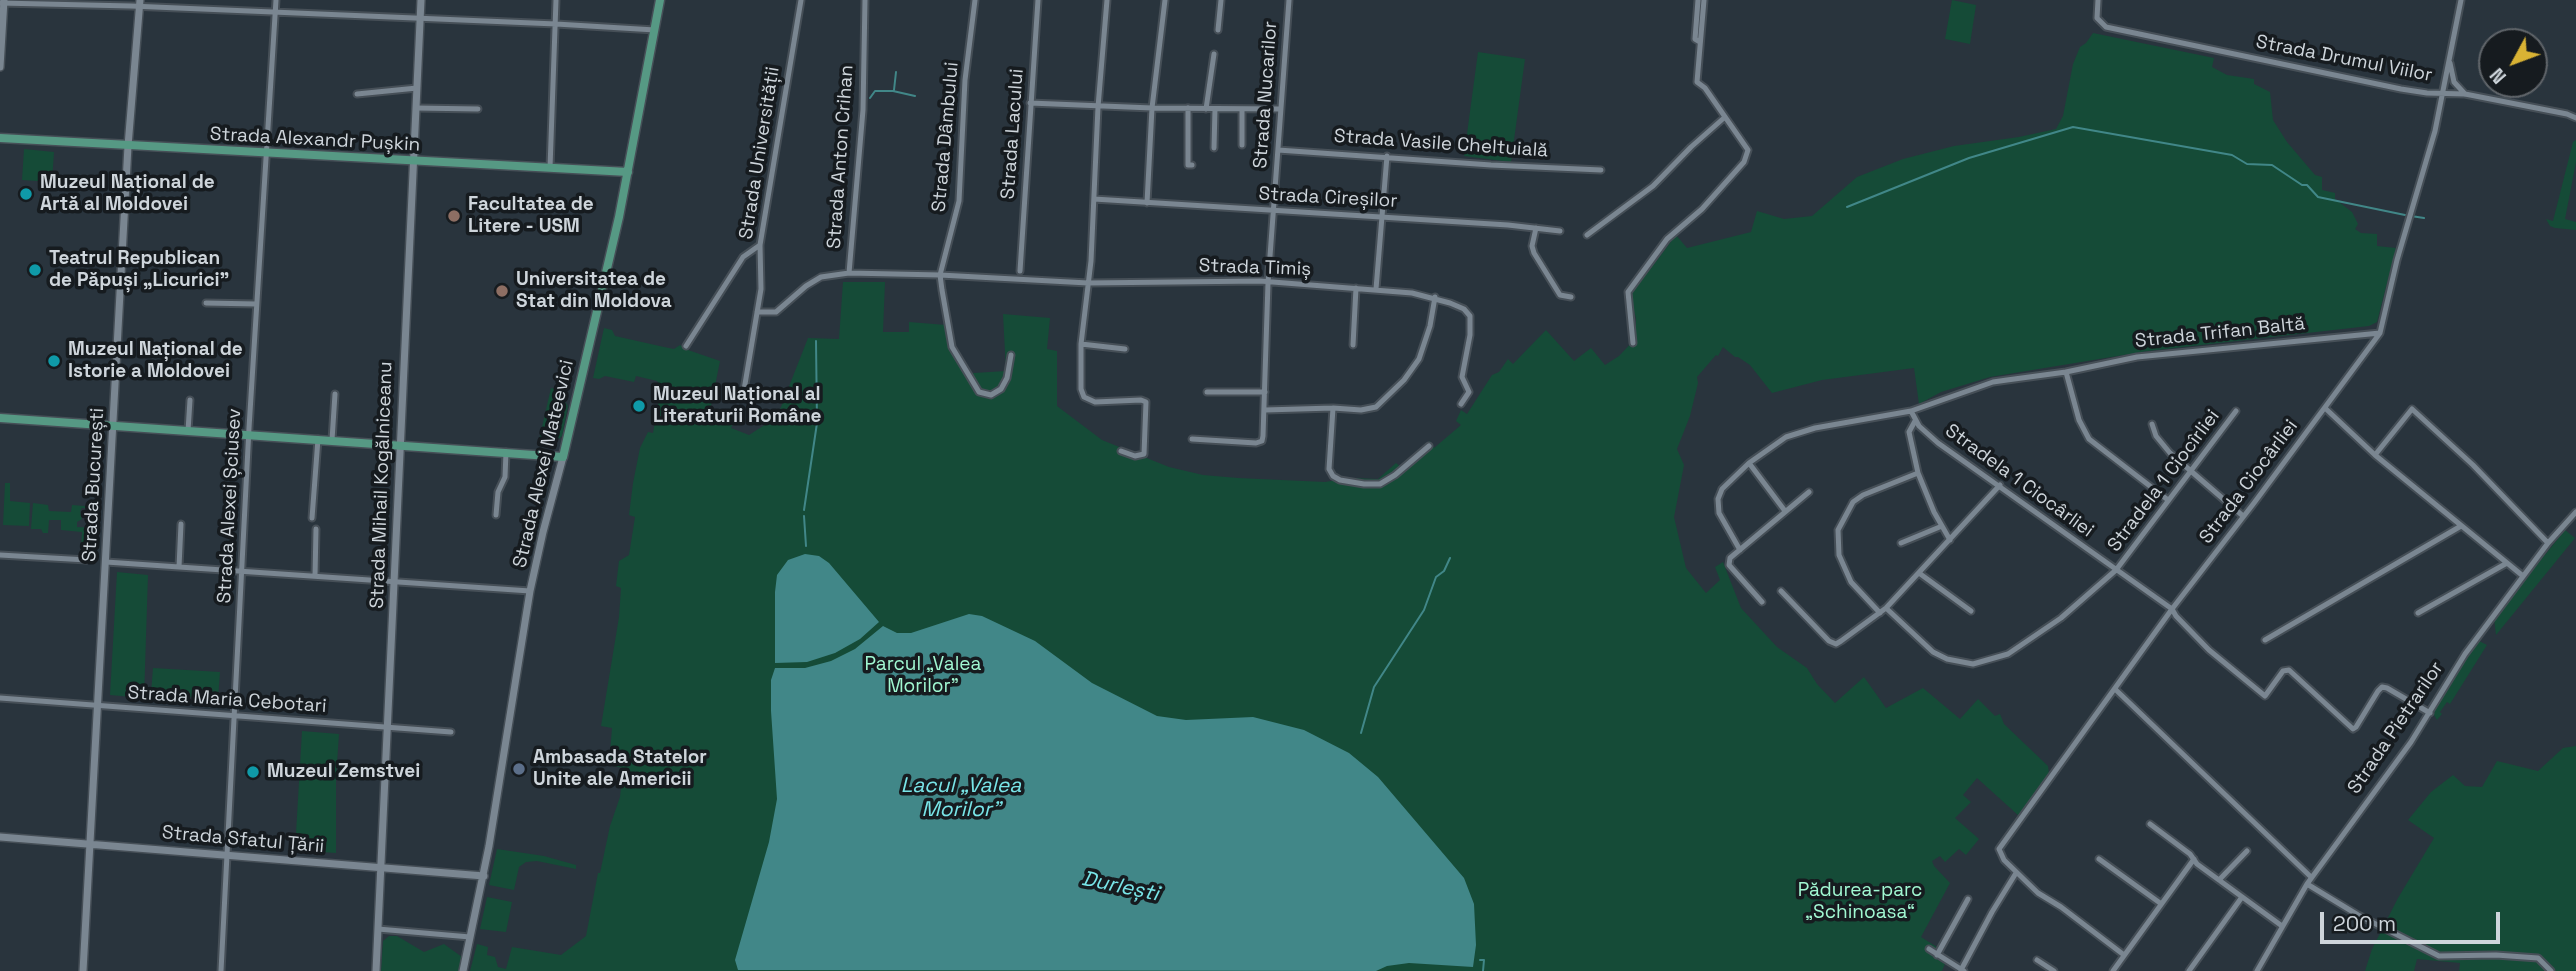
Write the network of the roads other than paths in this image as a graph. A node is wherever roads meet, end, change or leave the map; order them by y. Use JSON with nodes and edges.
{"nodes":[{"id":1,"x":276,"y":0,"type":"edge"},
{"id":2,"x":421,"y":0,"type":"edge"},
{"id":3,"x":556,"y":0,"type":"edge"},
{"id":4,"x":660,"y":0,"type":"edge"},
{"id":5,"x":801,"y":0,"type":"edge"},
{"id":6,"x":865,"y":0,"type":"edge"},
{"id":7,"x":975,"y":0,"type":"edge"},
{"id":8,"x":1038,"y":0,"type":"edge"},
{"id":9,"x":1107,"y":0,"type":"edge"},
{"id":10,"x":1164,"y":0,"type":"edge"},
{"id":11,"x":1220,"y":0,"type":"edge"},
{"id":12,"x":1289,"y":0,"type":"edge"},
{"id":13,"x":1701,"y":0,"type":"edge"},
{"id":14,"x":2098,"y":0,"type":"edge"},
{"id":15,"x":2461,"y":0,"type":"edge"},
{"id":16,"x":3,"y":2,"type":"edge"},
{"id":17,"x":140,"y":3,"type":"edge"},
{"id":18,"x":275,"y":13,"type":"junction"},
{"id":19,"x":420,"y":19,"type":"junction"},
{"id":20,"x":556,"y":24,"type":"junction"},
{"id":21,"x":655,"y":30,"type":"junction"},
{"id":22,"x":1218,"y":30,"type":"dead end"},
{"id":23,"x":1214,"y":54,"type":"dead end"},
{"id":24,"x":2449,"y":58,"type":"junction"},
{"id":25,"x":0,"y":67,"type":"edge"},
{"id":26,"x":417,"y":88,"type":"junction"},
{"id":27,"x":2442,"y":92,"type":"junction"},
{"id":28,"x":357,"y":94,"type":"dead end"},
{"id":29,"x":2465,"y":94,"type":"junction"},
{"id":30,"x":1030,"y":103,"type":"junction"},
{"id":31,"x":1098,"y":107,"type":"junction"},
{"id":32,"x":416,"y":108,"type":"junction"},
{"id":33,"x":1152,"y":108,"type":"junction"},
{"id":34,"x":1188,"y":108,"type":"junction"},
{"id":35,"x":1206,"y":108,"type":"junction"},
{"id":36,"x":478,"y":109,"type":"dead end"},
{"id":37,"x":1215,"y":109,"type":"junction"},
{"id":38,"x":1242,"y":109,"type":"junction"},
{"id":39,"x":1280,"y":109,"type":"junction"},
{"id":40,"x":1725,"y":117,"type":"junction"},
{"id":41,"x":2576,"y":118,"type":"edge"},
{"id":42,"x":0,"y":138,"type":"edge"},
{"id":43,"x":1242,"y":145,"type":"dead end"},
{"id":44,"x":128,"y":146,"type":"junction"},
{"id":45,"x":1214,"y":148,"type":"dead end"},
{"id":46,"x":1278,"y":150,"type":"junction"},
{"id":47,"x":266,"y":153,"type":"junction"},
{"id":48,"x":1387,"y":156,"type":"junction"},
{"id":49,"x":413,"y":162,"type":"junction"},
{"id":50,"x":1192,"y":165,"type":"dead end"},
{"id":51,"x":550,"y":168,"type":"junction"},
{"id":52,"x":1601,"y":170,"type":"dead end"},
{"id":53,"x":628,"y":172,"type":"junction"},
{"id":54,"x":1094,"y":199,"type":"junction"},
{"id":55,"x":1147,"y":203,"type":"junction"},
{"id":56,"x":1273,"y":211,"type":"junction"},
{"id":57,"x":1381,"y":217,"type":"junction"},
{"id":58,"x":1536,"y":228,"type":"junction"},
{"id":59,"x":1560,"y":231,"type":"dead end"},
{"id":60,"x":1587,"y":235,"type":"dead end"},
{"id":61,"x":760,"y":245,"type":"junction"},
{"id":62,"x":1020,"y":271,"type":"dead end"},
{"id":63,"x":849,"y":273,"type":"junction"},
{"id":64,"x":940,"y":275,"type":"junction"},
{"id":65,"x":1088,"y":283,"type":"junction"},
{"id":66,"x":1268,"y":283,"type":"junction"},
{"id":67,"x":1356,"y":288,"type":"junction"},
{"id":68,"x":1376,"y":289,"type":"junction"},
{"id":69,"x":1435,"y":297,"type":"junction"},
{"id":70,"x":1572,"y":297,"type":"dead end"},
{"id":71,"x":206,"y":303,"type":"dead end"},
{"id":72,"x":256,"y":304,"type":"junction"},
{"id":73,"x":757,"y":312,"type":"junction"},
{"id":74,"x":2380,"y":332,"type":"junction"},
{"id":75,"x":1633,"y":343,"type":"dead end"},
{"id":76,"x":1081,"y":344,"type":"junction"},
{"id":77,"x":1353,"y":345,"type":"dead end"},
{"id":78,"x":686,"y":346,"type":"dead end"},
{"id":79,"x":1125,"y":349,"type":"dead end"},
{"id":80,"x":1011,"y":355,"type":"dead end"},
{"id":81,"x":2066,"y":372,"type":"junction"},
{"id":82,"x":1207,"y":392,"type":"dead end"},
{"id":83,"x":1265,"y":392,"type":"junction"},
{"id":84,"x":335,"y":394,"type":"dead end"},
{"id":85,"x":743,"y":396,"type":"dead end"},
{"id":86,"x":190,"y":400,"type":"dead end"},
{"id":87,"x":1461,"y":404,"type":"dead end"},
{"id":88,"x":1333,"y":408,"type":"junction"},
{"id":89,"x":2325,"y":408,"type":"junction"},
{"id":90,"x":1265,"y":410,"type":"junction"},
{"id":91,"x":1912,"y":411,"type":"junction"},
{"id":92,"x":2236,"y":411,"type":"dead end"},
{"id":93,"x":0,"y":418,"type":"edge"},
{"id":94,"x":1915,"y":421,"type":"junction"},
{"id":95,"x":2152,"y":424,"type":"dead end"},
{"id":96,"x":113,"y":425,"type":"junction"},
{"id":97,"x":188,"y":431,"type":"junction"},
{"id":98,"x":249,"y":434,"type":"junction"},
{"id":99,"x":318,"y":439,"type":"junction"},
{"id":100,"x":1192,"y":439,"type":"dead end"},
{"id":101,"x":332,"y":440,"type":"junction"},
{"id":102,"x":401,"y":445,"type":"junction"},
{"id":103,"x":1429,"y":446,"type":"dead end"},
{"id":104,"x":1121,"y":451,"type":"dead end"},
{"id":105,"x":506,"y":452,"type":"junction"},
{"id":106,"x":2375,"y":455,"type":"junction"},
{"id":107,"x":563,"y":457,"type":"junction"},
{"id":108,"x":1749,"y":463,"type":"junction"},
{"id":109,"x":2190,"y":471,"type":"junction"},
{"id":110,"x":1918,"y":473,"type":"junction"},
{"id":111,"x":2000,"y":485,"type":"junction"},
{"id":112,"x":1809,"y":492,"type":"dead end"},
{"id":113,"x":2168,"y":500,"type":"junction"},
{"id":114,"x":1785,"y":510,"type":"junction"},
{"id":115,"x":2576,"y":512,"type":"edge"},
{"id":116,"x":496,"y":515,"type":"dead end"},
{"id":117,"x":2244,"y":516,"type":"junction"},
{"id":118,"x":312,"y":519,"type":"dead end"},
{"id":119,"x":181,"y":524,"type":"dead end"},
{"id":120,"x":1942,"y":526,"type":"junction"},
{"id":121,"x":2461,"y":526,"type":"junction"},
{"id":122,"x":316,"y":529,"type":"dead end"},
{"id":123,"x":1950,"y":540,"type":"junction"},
{"id":124,"x":1901,"y":543,"type":"dead end"},
{"id":125,"x":2548,"y":543,"type":"junction"},
{"id":126,"x":1740,"y":550,"type":"junction"},
{"id":127,"x":0,"y":555,"type":"edge"},
{"id":128,"x":87,"y":560,"type":"dead end"},
{"id":129,"x":106,"y":562,"type":"junction"},
{"id":130,"x":2507,"y":563,"type":"junction"},
{"id":131,"x":179,"y":567,"type":"junction"},
{"id":132,"x":2116,"y":570,"type":"junction"},
{"id":133,"x":243,"y":571,"type":"junction"},
{"id":134,"x":1919,"y":573,"type":"junction"},
{"id":135,"x":315,"y":576,"type":"junction"},
{"id":136,"x":2523,"y":576,"type":"junction"},
{"id":137,"x":394,"y":582,"type":"junction"},
{"id":138,"x":530,"y":591,"type":"junction"},
{"id":139,"x":1781,"y":591,"type":"dead end"},
{"id":140,"x":1762,"y":602,"type":"dead end"},
{"id":141,"x":1886,"y":608,"type":"junction"},
{"id":142,"x":2172,"y":609,"type":"junction"},
{"id":143,"x":1972,"y":611,"type":"dead end"},
{"id":144,"x":1880,"y":613,"type":"junction"},
{"id":145,"x":2418,"y":613,"type":"dead end"},
{"id":146,"x":2265,"y":640,"type":"dead end"},
{"id":147,"x":2116,"y":690,"type":"junction"},
{"id":148,"x":0,"y":698,"type":"edge"},
{"id":149,"x":99,"y":707,"type":"junction"},
{"id":150,"x":2430,"y":713,"type":"junction"},
{"id":151,"x":234,"y":715,"type":"junction"},
{"id":152,"x":388,"y":727,"type":"junction"},
{"id":153,"x":451,"y":732,"type":"dead end"},
{"id":154,"x":2150,"y":824,"type":"dead end"},
{"id":155,"x":0,"y":837,"type":"edge"},
{"id":156,"x":91,"y":844,"type":"junction"},
{"id":157,"x":2246,"y":851,"type":"dead end"},
{"id":158,"x":228,"y":855,"type":"junction"},
{"id":159,"x":2099,"y":859,"type":"dead end"},
{"id":160,"x":2194,"y":859,"type":"junction"},
{"id":161,"x":382,"y":867,"type":"junction"},
{"id":162,"x":2016,"y":873,"type":"junction"},
{"id":163,"x":484,"y":876,"type":"junction"},
{"id":164,"x":2312,"y":877,"type":"junction"},
{"id":165,"x":2219,"y":880,"type":"junction"},
{"id":166,"x":2307,"y":884,"type":"junction"},
{"id":167,"x":2242,"y":897,"type":"junction"},
{"id":168,"x":1968,"y":899,"type":"dead end"},
{"id":169,"x":2160,"y":903,"type":"junction"},
{"id":170,"x":2282,"y":926,"type":"junction"},
{"id":171,"x":378,"y":929,"type":"junction"},
{"id":172,"x":470,"y":937,"type":"junction"},
{"id":173,"x":1929,"y":949,"type":"dead end"},
{"id":174,"x":2124,"y":954,"type":"junction"},
{"id":175,"x":1937,"y":955,"type":"junction"},
{"id":176,"x":2037,"y":960,"type":"dead end"},
{"id":177,"x":1963,"y":970,"type":"edge"},
{"id":178,"x":83,"y":971,"type":"edge"},
{"id":179,"x":221,"y":971,"type":"edge"},
{"id":180,"x":376,"y":971,"type":"edge"},
{"id":181,"x":463,"y":971,"type":"edge"},
{"id":182,"x":2054,"y":971,"type":"edge"},
{"id":183,"x":2113,"y":971,"type":"edge"},
{"id":184,"x":2189,"y":971,"type":"edge"},
{"id":185,"x":2257,"y":971,"type":"edge"},
{"id":186,"x":2552,"y":971,"type":"edge"}],
"edges":[{"from":1,"to":18,"type":"street","name":"Strada Alexei Șciusev"},
{"from":2,"to":19,"type":"main road","name":"Strada Mihail Kogălniceanu"},
{"from":3,"to":20,"type":"street"},
{"from":4,"to":21,"type":"main road","name":"Strada Alexei Mateevici"},
{"from":5,"to":61,"type":"street","name":"Strada Universității"},
{"from":6,"to":63,"type":"street","name":"Strada Anton Crihan"},
{"from":7,"to":64,"type":"street","name":"Strada Dâmbului"},
{"from":8,"to":30,"type":"street","name":"Strada Lacului"},
{"from":9,"to":31,"type":"street"},
{"from":10,"to":33,"type":"street"},
{"from":11,"to":22,"type":"street"},
{"from":12,"to":39,"type":"street","name":"Strada Nucarilor"},
{"from":13,"to":40,"type":"street"},
{"from":14,"to":27,"type":"street","name":"Strada Drumul Viilor"},
{"from":15,"to":24,"type":"street","name":"Strada Ciocârliei"},
{"from":16,"to":17,"type":"street"},
{"from":16,"to":25,"type":"main road"},
{"from":17,"to":18,"type":"street"},
{"from":17,"to":44,"type":"main road","name":"Strada București"},
{"from":18,"to":19,"type":"street"},
{"from":18,"to":47,"type":"street","name":"Strada Alexei Șciusev"},
{"from":19,"to":20,"type":"street"},
{"from":19,"to":26,"type":"main road","name":"Strada Mihail Kogălniceanu"},
{"from":20,"to":21,"type":"street"},
{"from":20,"to":51,"type":"street"},
{"from":21,"to":53,"type":"main road","name":"Strada Alexei Mateevici"},
{"from":23,"to":35,"type":"street"},
{"from":24,"to":27,"type":"street","name":"Strada Ciocârliei"},
{"from":24,"to":29,"type":"street"},
{"from":26,"to":28,"type":"street"},
{"from":26,"to":32,"type":"main road","name":"Strada Mihail Kogălniceanu"},
{"from":27,"to":29,"type":"street","name":"Strada Drumul Viilor"},
{"from":27,"to":74,"type":"street","name":"Strada Ciocârliei"},
{"from":29,"to":41,"type":"street","name":"Strada Drumul Viilor"},
{"from":30,"to":31,"type":"street"},
{"from":30,"to":62,"type":"street","name":"Strada Lacului"},
{"from":31,"to":33,"type":"street"},
{"from":31,"to":54,"type":"street"},
{"from":32,"to":36,"type":"street"},
{"from":32,"to":49,"type":"main road","name":"Strada Mihail Kogălniceanu"},
{"from":33,"to":34,"type":"street"},
{"from":33,"to":55,"type":"street"},
{"from":34,"to":35,"type":"street"},
{"from":34,"to":50,"type":"street"},
{"from":35,"to":37,"type":"street"},
{"from":37,"to":38,"type":"street"},
{"from":37,"to":45,"type":"street"},
{"from":38,"to":39,"type":"street"},
{"from":38,"to":43,"type":"street"},
{"from":39,"to":46,"type":"street","name":"Strada Nucarilor"},
{"from":40,"to":60,"type":"street"},
{"from":40,"to":75,"type":"street"},
{"from":42,"to":44,"type":"main road","name":"Strada Alexandr Pușkin"},
{"from":44,"to":47,"type":"main road","name":"Strada Alexandr Pușkin"},
{"from":44,"to":96,"type":"main road","name":"Strada București"},
{"from":46,"to":48,"type":"street","name":"Strada Vasile Cheltuială"},
{"from":46,"to":56,"type":"street","name":"Strada Nucarilor"},
{"from":47,"to":49,"type":"main road","name":"Strada Alexandr Pușkin"},
{"from":47,"to":72,"type":"street","name":"Strada Alexei Șciusev"},
{"from":48,"to":52,"type":"street","name":"Strada Vasile Cheltuială"},
{"from":48,"to":57,"type":"street"},
{"from":49,"to":51,"type":"main road","name":"Strada Alexandr Pușkin"},
{"from":49,"to":102,"type":"main road","name":"Strada Mihail Kogălniceanu"},
{"from":51,"to":53,"type":"main road","name":"Strada Alexandr Pușkin"},
{"from":53,"to":107,"type":"main road","name":"Strada Alexei Mateevici"},
{"from":54,"to":55,"type":"street","name":"Strada Cireșilor"},
{"from":54,"to":65,"type":"street"},
{"from":55,"to":56,"type":"street","name":"Strada Cireșilor"},
{"from":56,"to":57,"type":"street","name":"Strada Cireșilor"},
{"from":56,"to":66,"type":"street","name":"Strada Nucarilor"},
{"from":57,"to":58,"type":"street","name":"Strada Cireșilor"},
{"from":57,"to":68,"type":"street"},
{"from":58,"to":59,"type":"street","name":"Strada Cireșilor"},
{"from":58,"to":70,"type":"street"},
{"from":61,"to":73,"type":"street","name":"Strada Universității"},
{"from":61,"to":78,"type":"street"},
{"from":63,"to":64,"type":"street","name":"Strada Timiș"},
{"from":63,"to":73,"type":"street","name":"Strada Timiș"},
{"from":64,"to":65,"type":"street","name":"Strada Timiș"},
{"from":64,"to":80,"type":"street"},
{"from":65,"to":66,"type":"street","name":"Strada Timiș"},
{"from":65,"to":76,"type":"street"},
{"from":66,"to":67,"type":"street","name":"Strada Timiș"},
{"from":66,"to":83,"type":"street","name":"Strada Nucarilor"},
{"from":67,"to":68,"type":"street","name":"Strada Timiș"},
{"from":67,"to":77,"type":"street"},
{"from":68,"to":69,"type":"street","name":"Strada Timiș"},
{"from":69,"to":87,"type":"street","name":"Strada Timiș"},
{"from":69,"to":88,"type":"street"},
{"from":71,"to":72,"type":"street"},
{"from":72,"to":98,"type":"street","name":"Strada Alexei Șciusev"},
{"from":73,"to":85,"type":"street"},
{"from":74,"to":81,"type":"street","name":"Strada Trifan Baltă"},
{"from":74,"to":89,"type":"street","name":"Strada Ciocârliei"},
{"from":76,"to":79,"type":"street"},
{"from":76,"to":104,"type":"street"},
{"from":81,"to":91,"type":"street","name":"Strada Trifan Baltă"},
{"from":81,"to":113,"type":"street"},
{"from":82,"to":83,"type":"street"},
{"from":83,"to":90,"type":"street","name":"Strada Nucarilor"},
{"from":84,"to":101,"type":"street"},
{"from":86,"to":97,"type":"street"},
{"from":88,"to":90,"type":"street"},
{"from":88,"to":103,"type":"street"},
{"from":89,"to":106,"type":"street"},
{"from":89,"to":117,"type":"street","name":"Strada Ciocârliei"},
{"from":90,"to":100,"type":"street","name":"Strada Nucarilor"},
{"from":91,"to":94,"type":"street"},
{"from":91,"to":108,"type":"street","name":"Strada Trifan Baltă"},
{"from":92,"to":109,"type":"street","name":"Stradela 1 Ciocîrliei"},
{"from":93,"to":96,"type":"main road"},
{"from":94,"to":110,"type":"street"},
{"from":94,"to":111,"type":"street","name":"Stradela 1 Ciocârliei"},
{"from":95,"to":109,"type":"street"},
{"from":96,"to":97,"type":"main road"},
{"from":96,"to":129,"type":"main road","name":"Strada București"},
{"from":97,"to":98,"type":"main road"},
{"from":98,"to":99,"type":"main road"},
{"from":98,"to":133,"type":"street","name":"Strada Alexei Șciusev"},
{"from":99,"to":101,"type":"main road"},
{"from":99,"to":118,"type":"street"},
{"from":101,"to":102,"type":"main road"},
{"from":102,"to":105,"type":"main road"},
{"from":102,"to":137,"type":"main road","name":"Strada Mihail Kogălniceanu"},
{"from":105,"to":107,"type":"main road"},
{"from":105,"to":116,"type":"street"},
{"from":106,"to":121,"type":"street"},
{"from":106,"to":125,"type":"street"},
{"from":107,"to":138,"type":"main road","name":"Strada Alexei Mateevici"},
{"from":108,"to":114,"type":"street"},
{"from":108,"to":126,"type":"street","name":"Strada Trifan Baltă"},
{"from":109,"to":113,"type":"street","name":"Stradela 1 Ciocîrliei"},
{"from":109,"to":117,"type":"street"},
{"from":110,"to":120,"type":"street"},
{"from":110,"to":144,"type":"street"},
{"from":111,"to":123,"type":"street"},
{"from":111,"to":132,"type":"street","name":"Stradela 1 Ciocârliei"},
{"from":112,"to":114,"type":"street"},
{"from":113,"to":132,"type":"street","name":"Stradela 1 Ciocîrliei"},
{"from":114,"to":126,"type":"street"},
{"from":115,"to":125,"type":"street","name":"Strada Pietrarilor"},
{"from":117,"to":142,"type":"street","name":"Strada Ciocârliei"},
{"from":119,"to":131,"type":"street"},
{"from":120,"to":123,"type":"street"},
{"from":120,"to":124,"type":"street"},
{"from":121,"to":130,"type":"street"},
{"from":121,"to":146,"type":"street"},
{"from":122,"to":135,"type":"street"},
{"from":123,"to":134,"type":"street"},
{"from":125,"to":136,"type":"street","name":"Strada Pietrarilor"},
{"from":126,"to":140,"type":"street"},
{"from":127,"to":128,"type":"street"},
{"from":129,"to":131,"type":"street"},
{"from":129,"to":149,"type":"main road","name":"Strada București"},
{"from":130,"to":136,"type":"street"},
{"from":130,"to":145,"type":"street"},
{"from":131,"to":133,"type":"street"},
{"from":132,"to":141,"type":"street"},
{"from":132,"to":142,"type":"street","name":"Stradela 1 Ciocârliei"},
{"from":133,"to":135,"type":"street"},
{"from":133,"to":151,"type":"street","name":"Strada Alexei Șciusev"},
{"from":134,"to":141,"type":"street"},
{"from":134,"to":143,"type":"street"},
{"from":135,"to":137,"type":"street"},
{"from":136,"to":150,"type":"street","name":"Strada Pietrarilor"},
{"from":137,"to":138,"type":"street"},
{"from":137,"to":152,"type":"main road","name":"Strada Mihail Kogălniceanu"},
{"from":138,"to":163,"type":"main road","name":"Strada Alexei Mateevici"},
{"from":139,"to":144,"type":"street"},
{"from":141,"to":144,"type":"street"},
{"from":142,"to":147,"type":"street","name":"Strada Ciocârliei"},
{"from":142,"to":150,"type":"street","name":"Stradela 1 Ciocârliei"},
{"from":147,"to":162,"type":"street","name":"Strada Ciocârliei"},
{"from":147,"to":164,"type":"street"},
{"from":148,"to":149,"type":"street","name":"Strada Maria Cebotari"},
{"from":149,"to":151,"type":"street","name":"Strada Maria Cebotari"},
{"from":149,"to":156,"type":"main road","name":"Strada București"},
{"from":150,"to":164,"type":"street","name":"Strada Pietrarilor"},
{"from":151,"to":152,"type":"street","name":"Strada Maria Cebotari"},
{"from":151,"to":158,"type":"street","name":"Strada Alexei Șciusev"},
{"from":152,"to":153,"type":"street","name":"Strada Maria Cebotari"},
{"from":152,"to":161,"type":"main road","name":"Strada Mihail Kogălniceanu"},
{"from":154,"to":160,"type":"street"},
{"from":155,"to":156,"type":"main road","name":"Strada Sfatul Țării"},
{"from":156,"to":158,"type":"main road","name":"Strada Sfatul Țării"},
{"from":156,"to":178,"type":"main road","name":"Strada București"},
{"from":157,"to":165,"type":"street"},
{"from":158,"to":161,"type":"main road","name":"Strada Sfatul Țării"},
{"from":158,"to":179,"type":"street","name":"Strada Alexei Șciusev"},
{"from":159,"to":169,"type":"street"},
{"from":160,"to":165,"type":"street"},
{"from":160,"to":169,"type":"street"},
{"from":161,"to":163,"type":"main road","name":"Strada Sfatul Țării"},
{"from":161,"to":171,"type":"main road","name":"Strada Mihail Kogălniceanu"},
{"from":162,"to":174,"type":"street"},
{"from":162,"to":177,"type":"street"},
{"from":163,"to":172,"type":"main road","name":"Strada Alexei Mateevici"},
{"from":164,"to":166,"type":"street","name":"Strada Pietrarilor"},
{"from":165,"to":167,"type":"street"},
{"from":166,"to":170,"type":"street","name":"Strada Pietrarilor"},
{"from":166,"to":186,"type":"street"},
{"from":167,"to":170,"type":"street"},
{"from":167,"to":184,"type":"street"},
{"from":168,"to":175,"type":"street"},
{"from":169,"to":174,"type":"street"},
{"from":170,"to":185,"type":"street","name":"Strada Pietrarilor"},
{"from":171,"to":172,"type":"street"},
{"from":171,"to":180,"type":"main road","name":"Strada Mihail Kogălniceanu"},
{"from":172,"to":181,"type":"main road","name":"Strada Alexei Mateevici"},
{"from":173,"to":175,"type":"street"},
{"from":174,"to":183,"type":"street"},
{"from":175,"to":177,"type":"street"},
{"from":176,"to":182,"type":"street"}]}
